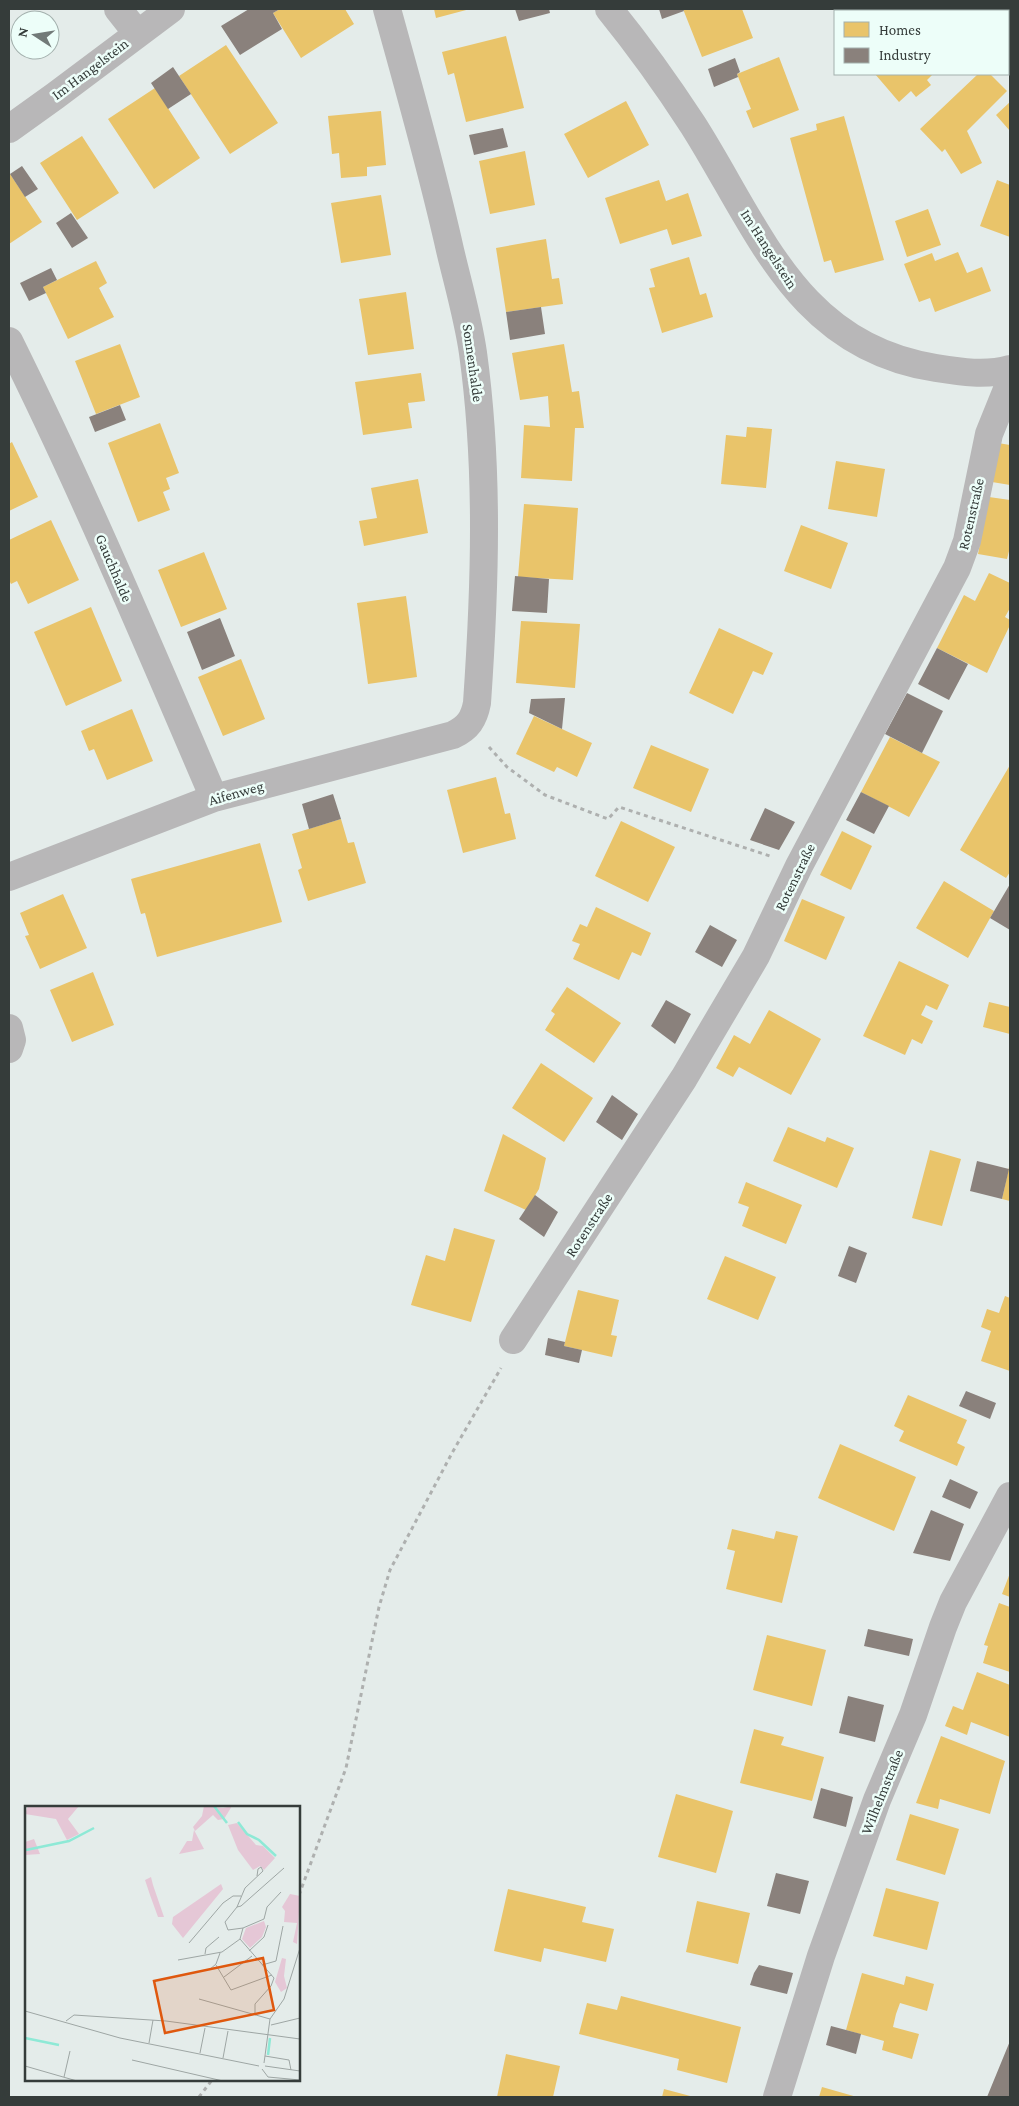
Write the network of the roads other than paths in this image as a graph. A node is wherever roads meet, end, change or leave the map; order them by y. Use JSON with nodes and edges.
{"nodes":[{"id":1,"x":118,"y":9,"type":"edge"},
{"id":2,"x":171,"y":9,"type":"edge"},
{"id":3,"x":387,"y":9,"type":"edge"},
{"id":4,"x":609,"y":9,"type":"edge"},
{"id":5,"x":137,"y":33,"type":"junction"},
{"id":6,"x":9,"y":128,"type":"edge"},
{"id":7,"x":9,"y":341,"type":"edge"},
{"id":8,"x":1010,"y":368,"type":"edge"},
{"id":9,"x":1010,"y":382,"type":"edge"},
{"id":10,"x":468,"y":725,"type":"joint"},
{"id":11,"x":214,"y":798,"type":"junction"},
{"id":12,"x":9,"y":877,"type":"edge"},
{"id":13,"x":513,"y":1340,"type":"road end"},
{"id":14,"x":1010,"y":1496,"type":"edge"},
{"id":15,"x":777,"y":2097,"type":"edge"}],
"edges":[{"from":1,"to":5,"type":"street"},
{"from":2,"to":5,"type":"street","name":"Im Hangelstein"},
{"from":3,"to":10,"type":"street","name":"Sonnenhalde"},
{"from":4,"to":8,"type":"street","name":"Im Hangelstein"},
{"from":5,"to":6,"type":"street","name":"Im Hangelstein"},
{"from":7,"to":11,"type":"street","name":"Gauchhalde"},
{"from":9,"to":13,"type":"street","name":"Rotenstraße"},
{"from":10,"to":11,"type":"street","name":"Aifenweg"},
{"from":11,"to":12,"type":"street","name":"Aifenweg"},
{"from":14,"to":15,"type":"street","name":"Wilhelmstraße"}]}
